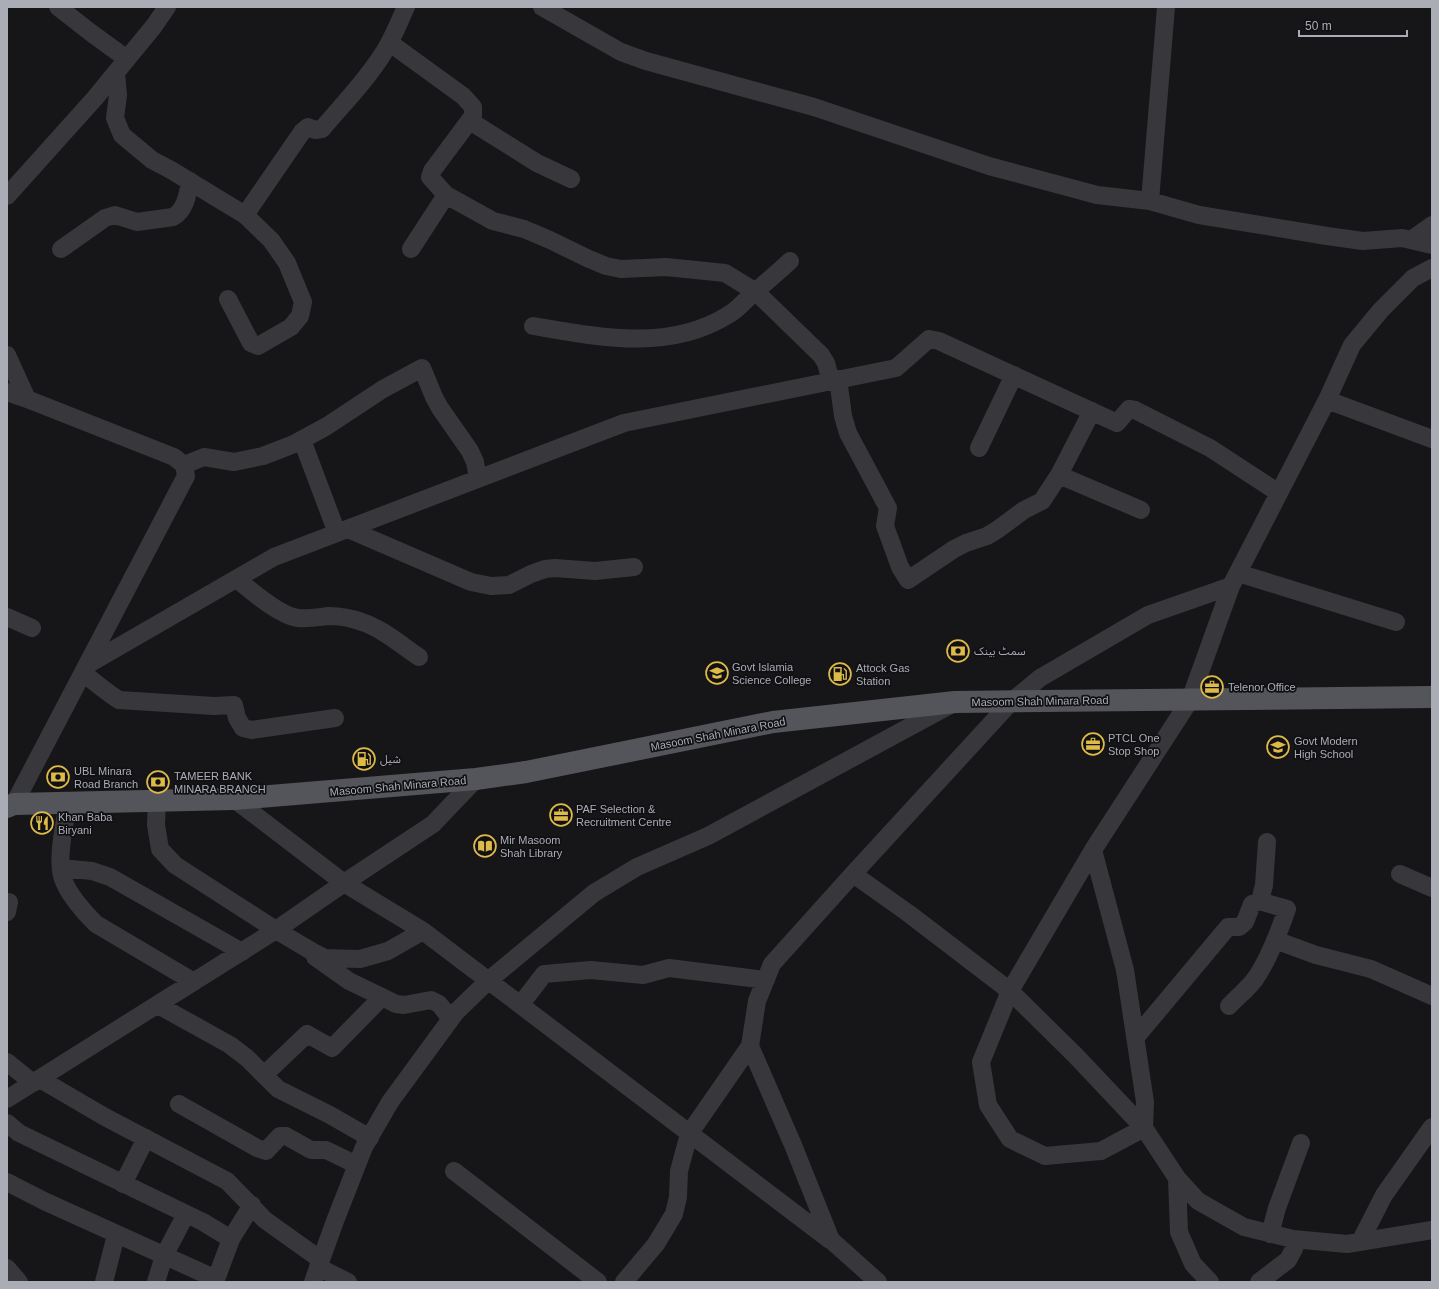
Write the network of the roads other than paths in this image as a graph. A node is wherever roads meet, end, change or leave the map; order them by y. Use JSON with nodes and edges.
{"nodes":[{"id":1,"x":58,"y":7,"type":"edge"},
{"id":2,"x":167,"y":7,"type":"edge"},
{"id":3,"x":406,"y":7,"type":"edge"},
{"id":4,"x":542,"y":7,"type":"edge"},
{"id":5,"x":1166,"y":7,"type":"edge"},
{"id":6,"x":390,"y":43,"type":"junction"},
{"id":7,"x":122,"y":65,"type":"junction"},
{"id":8,"x":470,"y":120,"type":"junction"},
{"id":9,"x":13,"y":179,"type":"edge"},
{"id":10,"x":571,"y":179,"type":"dead end"},
{"id":11,"x":190,"y":181,"type":"junction"},
{"id":12,"x":446,"y":195,"type":"junction"},
{"id":13,"x":7,"y":196,"type":"edge"},
{"id":14,"x":1150,"y":201,"type":"junction"},
{"id":15,"x":245,"y":215,"type":"junction"},
{"id":16,"x":1432,"y":225,"type":"edge"},
{"id":17,"x":1411,"y":240,"type":"junction"},
{"id":18,"x":1432,"y":246,"type":"edge"},
{"id":19,"x":61,"y":249,"type":"dead end"},
{"id":20,"x":410,"y":249,"type":"dead end"},
{"id":21,"x":790,"y":261,"type":"dead end"},
{"id":22,"x":1432,"y":268,"type":"edge"},
{"id":23,"x":756,"y":292,"type":"junction"},
{"id":24,"x":228,"y":299,"type":"dead end"},
{"id":25,"x":533,"y":326,"type":"dead end"},
{"id":26,"x":7,"y":355,"type":"edge"},
{"id":27,"x":1014,"y":375,"type":"junction"},
{"id":28,"x":835,"y":380,"type":"junction"},
{"id":29,"x":7,"y":392,"type":"edge"},
{"id":30,"x":27,"y":399,"type":"junction"},
{"id":31,"x":1327,"y":400,"type":"junction"},
{"id":32,"x":1092,"y":411,"type":"junction"},
{"id":33,"x":1432,"y":439,"type":"edge"},
{"id":34,"x":302,"y":440,"type":"junction"},
{"id":35,"x":978,"y":448,"type":"dead end"},
{"id":36,"x":184,"y":465,"type":"junction"},
{"id":37,"x":1059,"y":475,"type":"junction"},
{"id":38,"x":478,"y":479,"type":"junction"},
{"id":39,"x":1280,"y":493,"type":"junction"},
{"id":40,"x":1141,"y":510,"type":"dead end"},
{"id":41,"x":342,"y":531,"type":"junction"},
{"id":42,"x":634,"y":567,"type":"dead end"},
{"id":43,"x":237,"y":579,"type":"junction"},
{"id":44,"x":1235,"y":579,"type":"junction"},
{"id":45,"x":7,"y":617,"type":"edge"},
{"id":46,"x":1396,"y":622,"type":"dead end"},
{"id":47,"x":32,"y":628,"type":"dead end"},
{"id":48,"x":419,"y":657,"type":"dead end"},
{"id":49,"x":85,"y":669,"type":"junction"},
{"id":50,"x":1432,"y":697,"type":"edge"},
{"id":51,"x":1190,"y":700,"type":"junction"},
{"id":52,"x":954,"y":702,"type":"junction"},
{"id":53,"x":1011,"y":702,"type":"junction"},
{"id":54,"x":335,"y":718,"type":"dead end"},
{"id":55,"x":476,"y":779,"type":"junction"},
{"id":56,"x":234,"y":799,"type":"junction"},
{"id":57,"x":157,"y":800,"type":"junction"},
{"id":58,"x":68,"y":802,"type":"junction"},
{"id":59,"x":11,"y":805,"type":"edge"},
{"id":60,"x":1267,"y":842,"type":"dead end"},
{"id":61,"x":1093,"y":850,"type":"junction"},
{"id":62,"x":61,"y":868,"type":"junction"},
{"id":63,"x":853,"y":874,"type":"junction"},
{"id":64,"x":1400,"y":874,"type":"dead end"},
{"id":65,"x":344,"y":883,"type":"junction"},
{"id":66,"x":1432,"y":888,"type":"edge"},
{"id":67,"x":1260,"y":901,"type":"junction"},
{"id":68,"x":276,"y":930,"type":"junction"},
{"id":69,"x":423,"y":931,"type":"junction"},
{"id":70,"x":1275,"y":940,"type":"junction"},
{"id":71,"x":242,"y":952,"type":"junction"},
{"id":72,"x":313,"y":952,"type":"junction"},
{"id":73,"x":489,"y":980,"type":"junction"},
{"id":74,"x":766,"y":980,"type":"junction"},
{"id":75,"x":194,"y":982,"type":"junction"},
{"id":76,"x":1010,"y":990,"type":"junction"},
{"id":77,"x":1432,"y":996,"type":"edge"},
{"id":78,"x":382,"y":997,"type":"junction"},
{"id":79,"x":521,"y":1004,"type":"junction"},
{"id":80,"x":158,"y":1005,"type":"junction"},
{"id":81,"x":1229,"y":1006,"type":"dead end"},
{"id":82,"x":451,"y":1019,"type":"junction"},
{"id":83,"x":1136,"y":1037,"type":"junction"},
{"id":84,"x":750,"y":1046,"type":"junction"},
{"id":85,"x":7,"y":1062,"type":"edge"},
{"id":86,"x":264,"y":1075,"type":"junction"},
{"id":87,"x":36,"y":1081,"type":"junction"},
{"id":88,"x":7,"y":1099,"type":"edge"},
{"id":89,"x":179,"y":1104,"type":"dead end"},
{"id":90,"x":7,"y":1123,"type":"edge"},
{"id":91,"x":1432,"y":1127,"type":"edge"},
{"id":92,"x":1144,"y":1128,"type":"junction"},
{"id":93,"x":689,"y":1134,"type":"junction"},
{"id":94,"x":146,"y":1138,"type":"junction"},
{"id":95,"x":370,"y":1138,"type":"junction"},
{"id":96,"x":1301,"y":1143,"type":"dead end"},
{"id":97,"x":358,"y":1165,"type":"junction"},
{"id":98,"x":454,"y":1171,"type":"dead end"},
{"id":99,"x":1177,"y":1178,"type":"junction"},
{"id":100,"x":7,"y":1182,"type":"edge"},
{"id":101,"x":122,"y":1184,"type":"junction"},
{"id":102,"x":252,"y":1205,"type":"junction"},
{"id":103,"x":186,"y":1214,"type":"junction"},
{"id":104,"x":1432,"y":1230,"type":"edge"},
{"id":105,"x":1270,"y":1234,"type":"junction"},
{"id":106,"x":116,"y":1235,"type":"junction"},
{"id":107,"x":231,"y":1239,"type":"junction"},
{"id":108,"x":1293,"y":1239,"type":"junction"},
{"id":109,"x":831,"y":1240,"type":"junction"},
{"id":110,"x":1360,"y":1242,"type":"junction"},
{"id":111,"x":164,"y":1256,"type":"junction"},
{"id":112,"x":7,"y":1268,"type":"edge"},
{"id":113,"x":317,"y":1269,"type":"edge"},
{"id":114,"x":216,"y":1281,"type":"edge"},
{"id":115,"x":19,"y":1282,"type":"edge"},
{"id":116,"x":104,"y":1282,"type":"edge"},
{"id":117,"x":156,"y":1282,"type":"edge"},
{"id":118,"x":348,"y":1282,"type":"edge"},
{"id":119,"x":598,"y":1282,"type":"edge"},
{"id":120,"x":624,"y":1282,"type":"edge"},
{"id":121,"x":878,"y":1282,"type":"edge"},
{"id":122,"x":1210,"y":1282,"type":"edge"},
{"id":123,"x":1259,"y":1282,"type":"edge"}],
"edges":[{"from":1,"to":7,"type":"street"},
{"from":2,"to":7,"type":"street"},
{"from":3,"to":6,"type":"street"},
{"from":4,"to":14,"type":"street"},
{"from":5,"to":14,"type":"street"},
{"from":6,"to":8,"type":"street"},
{"from":6,"to":15,"type":"street"},
{"from":7,"to":9,"type":"street"},
{"from":7,"to":11,"type":"street"},
{"from":8,"to":10,"type":"street"},
{"from":8,"to":12,"type":"street"},
{"from":9,"to":13,"type":"street"},
{"from":11,"to":15,"type":"street"},
{"from":11,"to":19,"type":"street"},
{"from":12,"to":20,"type":"street"},
{"from":12,"to":23,"type":"street"},
{"from":14,"to":17,"type":"street"},
{"from":15,"to":24,"type":"street"},
{"from":16,"to":17,"type":"street"},
{"from":17,"to":18,"type":"street"},
{"from":21,"to":23,"type":"street"},
{"from":22,"to":31,"type":"street"},
{"from":23,"to":25,"type":"street"},
{"from":23,"to":28,"type":"street"},
{"from":26,"to":30,"type":"street"},
{"from":27,"to":28,"type":"street"},
{"from":27,"to":32,"type":"street"},
{"from":27,"to":35,"type":"street"},
{"from":28,"to":37,"type":"street"},
{"from":28,"to":38,"type":"street"},
{"from":29,"to":30,"type":"street"},
{"from":30,"to":36,"type":"street"},
{"from":31,"to":33,"type":"street"},
{"from":31,"to":39,"type":"street"},
{"from":32,"to":37,"type":"street"},
{"from":32,"to":39,"type":"street"},
{"from":34,"to":36,"type":"street"},
{"from":34,"to":38,"type":"street"},
{"from":34,"to":41,"type":"street"},
{"from":36,"to":49,"type":"street"},
{"from":37,"to":40,"type":"street"},
{"from":38,"to":41,"type":"street"},
{"from":39,"to":44,"type":"street"},
{"from":41,"to":42,"type":"street"},
{"from":41,"to":43,"type":"street"},
{"from":43,"to":48,"type":"street"},
{"from":43,"to":49,"type":"street"},
{"from":44,"to":46,"type":"street"},
{"from":44,"to":51,"type":"street"},
{"from":44,"to":53,"type":"street"},
{"from":45,"to":47,"type":"street"},
{"from":49,"to":54,"type":"street"},
{"from":49,"to":59,"type":"street"},
{"from":50,"to":51,"type":"main road","name":"Masoom Shah Minara Road"},
{"from":51,"to":53,"type":"main road","name":"Masoom Shah Minara Road"},
{"from":51,"to":61,"type":"street"},
{"from":52,"to":53,"type":"main road","name":"Masoom Shah Minara Road"},
{"from":52,"to":55,"type":"main road","name":"Masoom Shah Minara Road"},
{"from":52,"to":73,"type":"street"},
{"from":53,"to":63,"type":"street"},
{"from":55,"to":56,"type":"main road","name":"Masoom Shah Minara Road"},
{"from":55,"to":65,"type":"street"},
{"from":56,"to":57,"type":"main road","name":"Masoom Shah Minara Road"},
{"from":56,"to":65,"type":"street"},
{"from":57,"to":58,"type":"main road","name":"Masoom Shah Minara Road"},
{"from":57,"to":68,"type":"street"},
{"from":58,"to":59,"type":"main road","name":"Masoom Shah Minara Road"},
{"from":58,"to":62,"type":"street"},
{"from":60,"to":67,"type":"street"},
{"from":61,"to":76,"type":"street"},
{"from":61,"to":83,"type":"street"},
{"from":62,"to":71,"type":"street"},
{"from":62,"to":75,"type":"street"},
{"from":63,"to":74,"type":"street"},
{"from":63,"to":76,"type":"street"},
{"from":64,"to":66,"type":"street"},
{"from":65,"to":68,"type":"street"},
{"from":65,"to":69,"type":"street"},
{"from":67,"to":70,"type":"street"},
{"from":67,"to":83,"type":"street"},
{"from":68,"to":71,"type":"street"},
{"from":68,"to":72,"type":"street"},
{"from":69,"to":72,"type":"street"},
{"from":69,"to":73,"type":"street"},
{"from":70,"to":77,"type":"street"},
{"from":70,"to":81,"type":"street"},
{"from":71,"to":75,"type":"street"},
{"from":72,"to":78,"type":"street"},
{"from":73,"to":79,"type":"street"},
{"from":73,"to":82,"type":"street"},
{"from":74,"to":79,"type":"street"},
{"from":74,"to":84,"type":"street"},
{"from":75,"to":80,"type":"street"},
{"from":76,"to":92,"type":"street"},
{"from":76,"to":92,"type":"street"},
{"from":78,"to":82,"type":"street"},
{"from":78,"to":86,"type":"street"},
{"from":79,"to":93,"type":"street"},
{"from":80,"to":86,"type":"street"},
{"from":80,"to":87,"type":"street"},
{"from":82,"to":95,"type":"street"},
{"from":83,"to":92,"type":"street"},
{"from":84,"to":93,"type":"street"},
{"from":84,"to":109,"type":"street"},
{"from":85,"to":87,"type":"street"},
{"from":86,"to":95,"type":"street"},
{"from":87,"to":88,"type":"street"},
{"from":87,"to":94,"type":"street"},
{"from":89,"to":97,"type":"street"},
{"from":90,"to":101,"type":"street"},
{"from":91,"to":110,"type":"street"},
{"from":92,"to":99,"type":"street"},
{"from":93,"to":109,"type":"street"},
{"from":93,"to":120,"type":"street"},
{"from":94,"to":101,"type":"street"},
{"from":94,"to":102,"type":"street"},
{"from":95,"to":97,"type":"street"},
{"from":96,"to":105,"type":"street"},
{"from":97,"to":113,"type":"street"},
{"from":98,"to":119,"type":"street"},
{"from":99,"to":105,"type":"street"},
{"from":99,"to":122,"type":"street"},
{"from":100,"to":106,"type":"street"},
{"from":101,"to":103,"type":"street"},
{"from":102,"to":107,"type":"street"},
{"from":102,"to":113,"type":"street"},
{"from":103,"to":107,"type":"street"},
{"from":103,"to":111,"type":"street"},
{"from":104,"to":110,"type":"street"},
{"from":105,"to":108,"type":"street"},
{"from":106,"to":111,"type":"street"},
{"from":106,"to":116,"type":"street"},
{"from":107,"to":114,"type":"street"},
{"from":108,"to":110,"type":"street"},
{"from":108,"to":123,"type":"street"},
{"from":109,"to":121,"type":"street"},
{"from":111,"to":114,"type":"street"},
{"from":111,"to":117,"type":"street"},
{"from":112,"to":115,"type":"street"},
{"from":113,"to":118,"type":"street"}]}
